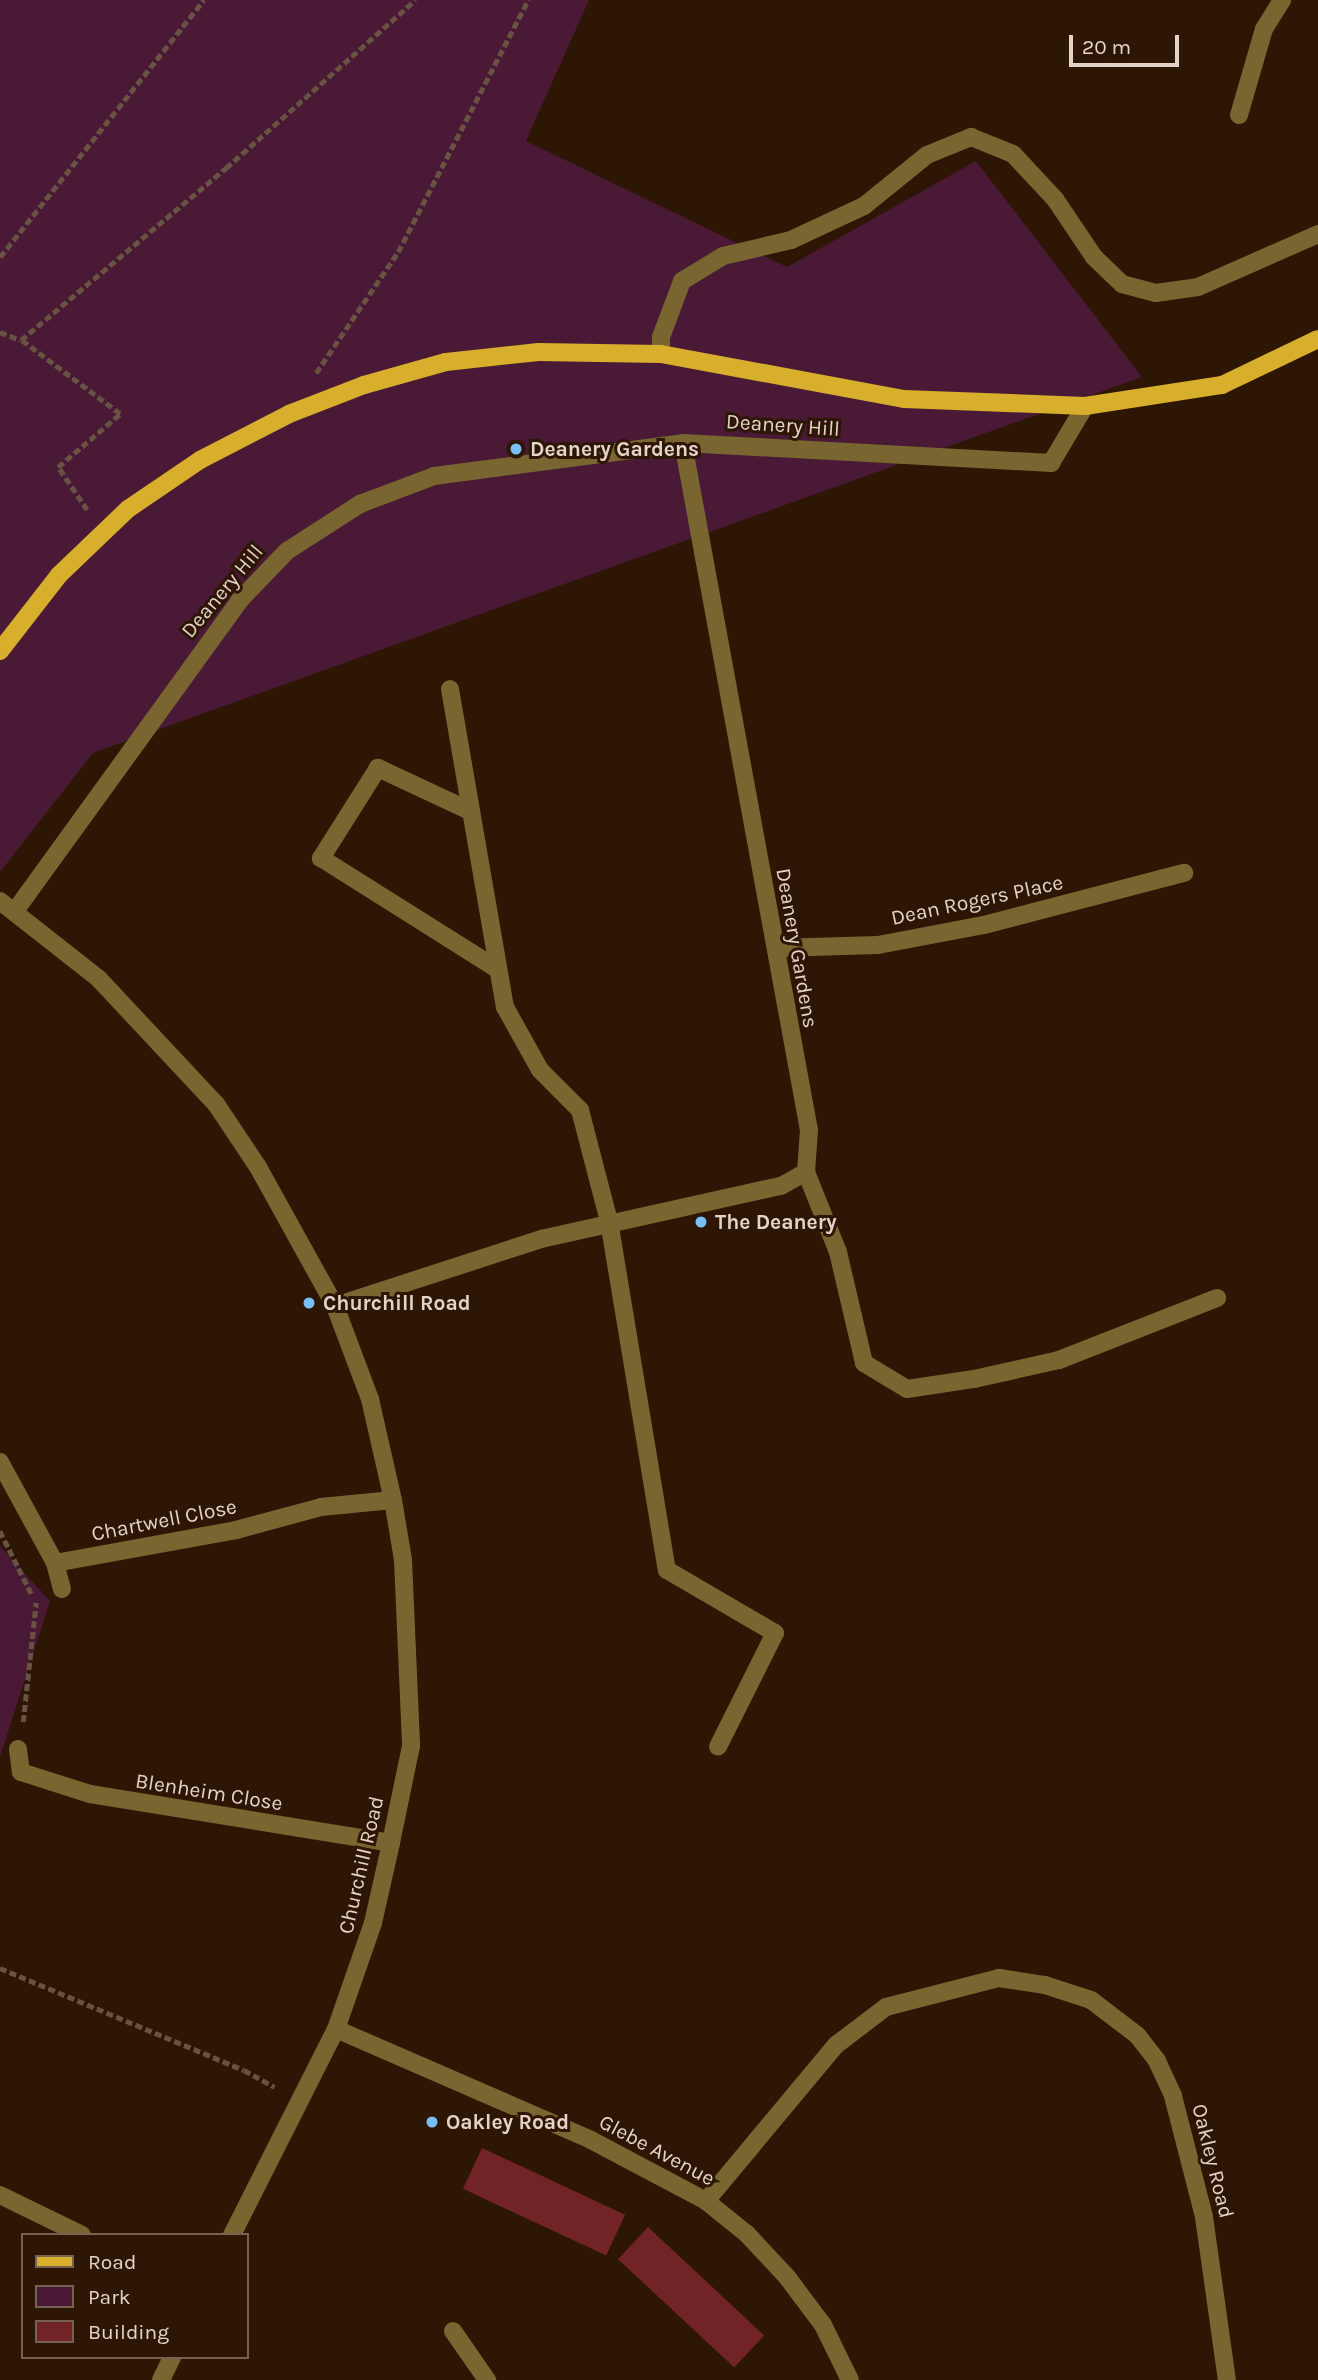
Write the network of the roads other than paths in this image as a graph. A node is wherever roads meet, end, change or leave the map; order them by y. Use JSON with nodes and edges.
{"nodes":[{"id":1,"x":1283,"y":0,"type":"edge"},
{"id":2,"x":1240,"y":115,"type":"dead end"},
{"id":3,"x":1318,"y":234,"type":"edge"},
{"id":4,"x":1318,"y":339,"type":"edge"},
{"id":5,"x":661,"y":354,"type":"junction"},
{"id":6,"x":1085,"y":406,"type":"junction"},
{"id":7,"x":683,"y":443,"type":"junction"},
{"id":8,"x":0,"y":652,"type":"edge"},
{"id":9,"x":450,"y":689,"type":"dead end"},
{"id":10,"x":470,"y":811,"type":"junction"},
{"id":11,"x":1184,"y":873,"type":"dead end"},
{"id":12,"x":8,"y":906,"type":"edge"},
{"id":13,"x":777,"y":948,"type":"junction"},
{"id":14,"x":497,"y":969,"type":"junction"},
{"id":15,"x":806,"y":1172,"type":"junction"},
{"id":16,"x":608,"y":1221,"type":"junction"},
{"id":17,"x":1217,"y":1298,"type":"dead end"},
{"id":18,"x":335,"y":1306,"type":"junction"},
{"id":19,"x":0,"y":1462,"type":"edge"},
{"id":20,"x":393,"y":1500,"type":"junction"},
{"id":21,"x":55,"y":1563,"type":"junction"},
{"id":22,"x":62,"y":1589,"type":"dead end"},
{"id":23,"x":718,"y":1747,"type":"dead end"},
{"id":24,"x":18,"y":1749,"type":"road end"},
{"id":25,"x":391,"y":1843,"type":"junction"},
{"id":26,"x":336,"y":2029,"type":"junction"},
{"id":27,"x":0,"y":2195,"type":"edge"},
{"id":28,"x":706,"y":2201,"type":"junction"},
{"id":29,"x":78,"y":2233,"type":"edge"},
{"id":30,"x":233,"y":2233,"type":"edge"},
{"id":31,"x":453,"y":2331,"type":"dead end"},
{"id":32,"x":171,"y":2359,"type":"edge"},
{"id":33,"x":161,"y":2380,"type":"edge"},
{"id":34,"x":487,"y":2380,"type":"edge"},
{"id":35,"x":849,"y":2380,"type":"edge"},
{"id":36,"x":1227,"y":2380,"type":"edge"}],
"edges":[{"from":1,"to":2,"type":"street"},
{"from":3,"to":5,"type":"street"},
{"from":4,"to":6,"type":"main road","name":"Deanery Hill"},
{"from":5,"to":6,"type":"main road","name":"Deanery Hill"},
{"from":5,"to":8,"type":"main road","name":"Deanery Hill"},
{"from":6,"to":7,"type":"street","name":"Deanery Hill"},
{"from":7,"to":12,"type":"street","name":"Deanery Hill"},
{"from":7,"to":13,"type":"street","name":"Deanery Gardens"},
{"from":9,"to":10,"type":"street"},
{"from":10,"to":14,"type":"street"},
{"from":10,"to":14,"type":"street"},
{"from":11,"to":13,"type":"street","name":"Dean Rogers Place"},
{"from":12,"to":18,"type":"street","name":"Churchill Road"},
{"from":13,"to":15,"type":"street","name":"Deanery Gardens"},
{"from":14,"to":16,"type":"street"},
{"from":15,"to":16,"type":"street"},
{"from":15,"to":17,"type":"street","name":"Deanery Gardens"},
{"from":16,"to":18,"type":"street"},
{"from":16,"to":23,"type":"street"},
{"from":18,"to":20,"type":"street","name":"Churchill Road"},
{"from":19,"to":21,"type":"street"},
{"from":20,"to":21,"type":"street","name":"Chartwell Close"},
{"from":20,"to":25,"type":"street","name":"Churchill Road"},
{"from":21,"to":22,"type":"street"},
{"from":24,"to":25,"type":"street","name":"Blenheim Close"},
{"from":25,"to":26,"type":"street","name":"Churchill Road"},
{"from":26,"to":28,"type":"street","name":"Glebe Avenue"},
{"from":26,"to":30,"type":"street","name":"Churchill Road"},
{"from":27,"to":29,"type":"street"},
{"from":28,"to":35,"type":"street","name":"Glebe Avenue"},
{"from":28,"to":36,"type":"street","name":"Oakley Road"},
{"from":31,"to":34,"type":"street"},
{"from":32,"to":33,"type":"street"}]}
